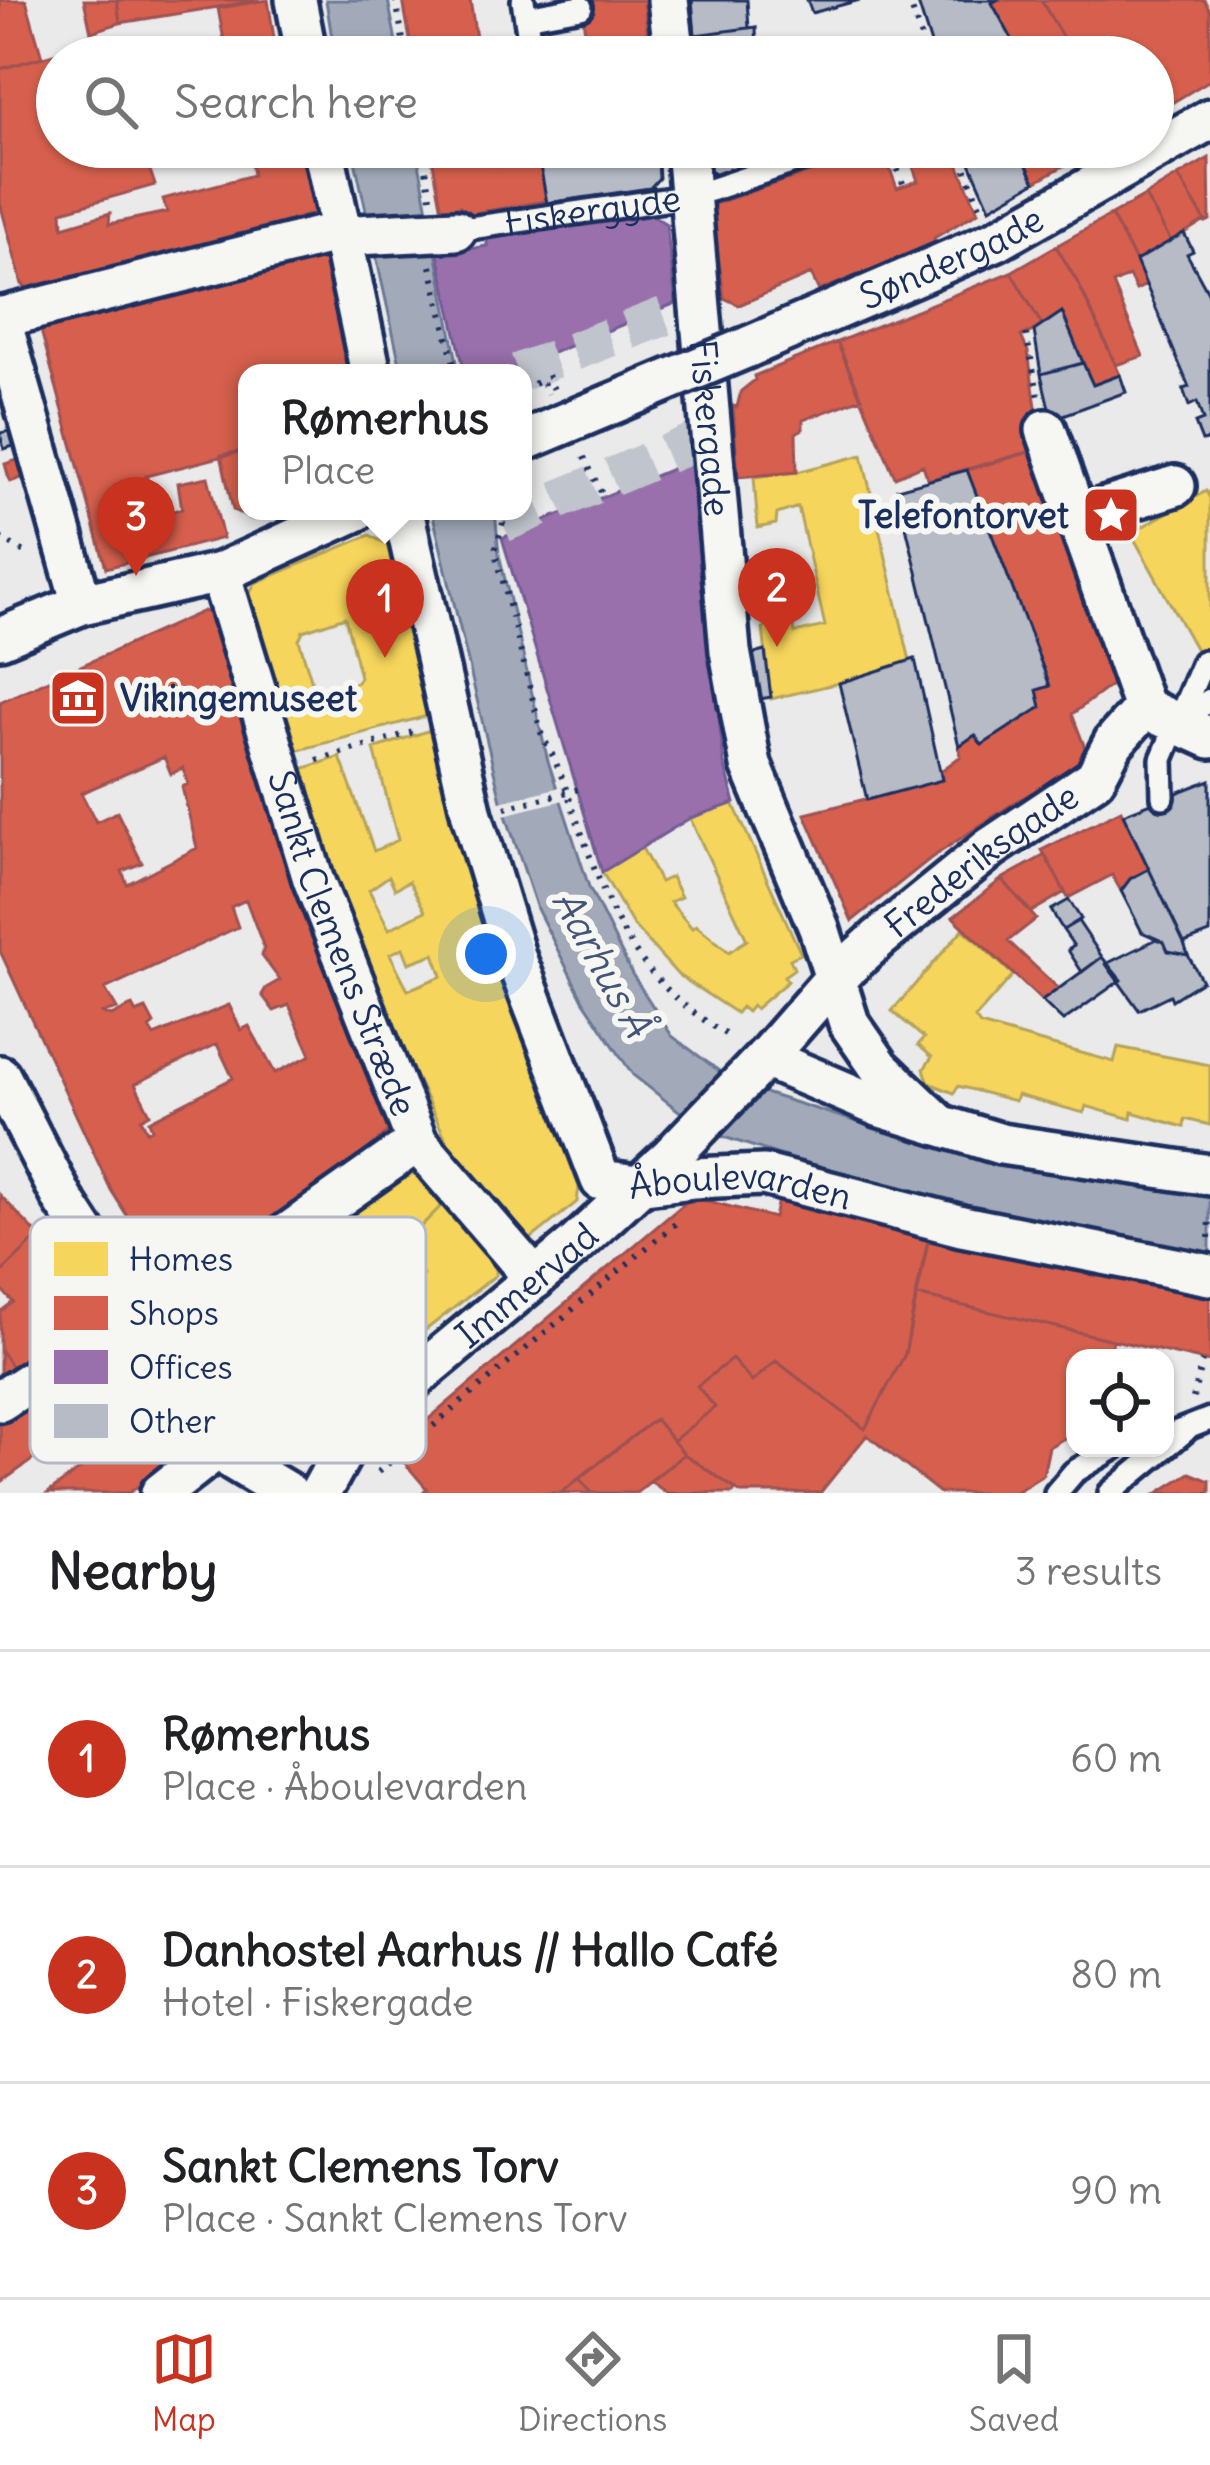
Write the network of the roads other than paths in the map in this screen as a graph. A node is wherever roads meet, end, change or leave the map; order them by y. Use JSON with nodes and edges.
{"nodes":[{"id":1,"x":296,"y":0,"type":"edge"},
{"id":2,"x":668,"y":0,"type":"edge"},
{"id":3,"x":581,"y":7,"type":"dead end"},
{"id":4,"x":524,"y":8,"type":"edge"},
{"id":5,"x":303,"y":36,"type":"edge"},
{"id":6,"x":672,"y":36,"type":"edge"},
{"id":7,"x":1210,"y":119,"type":"edge"},
{"id":8,"x":1174,"y":139,"type":"edge"},
{"id":9,"x":329,"y":168,"type":"edge"},
{"id":10,"x":689,"y":168,"type":"edge"},
{"id":11,"x":776,"y":168,"type":"edge"},
{"id":12,"x":1124,"y":168,"type":"edge"},
{"id":13,"x":692,"y":196,"type":"junction"},
{"id":14,"x":348,"y":234,"type":"junction"},
{"id":15,"x":441,"y":239,"type":"joint"},
{"id":16,"x":0,"y":318,"type":"edge"},
{"id":17,"x":370,"y":364,"type":"edge"},
{"id":18,"x":1046,"y":430,"type":"road end"},
{"id":19,"x":532,"y":437,"type":"edge"},
{"id":20,"x":1175,"y":486,"type":"dead end"},
{"id":21,"x":1079,"y":516,"type":"junction"},
{"id":22,"x":336,"y":520,"type":"edge"},
{"id":23,"x":405,"y":520,"type":"edge"},
{"id":24,"x":220,"y":573,"type":"junction"},
{"id":25,"x":82,"y":604,"type":"junction"},
{"id":26,"x":0,"y":638,"type":"edge"},
{"id":27,"x":1203,"y":662,"type":"dead end"},
{"id":28,"x":1210,"y":700,"type":"edge"},
{"id":29,"x":1176,"y":723,"type":"edge"},
{"id":30,"x":1163,"y":797,"type":"dead end"},
{"id":31,"x":834,"y":979,"type":"junction"},
{"id":32,"x":763,"y":1061,"type":"junction"},
{"id":33,"x":0,"y":1076,"type":"edge"},
{"id":34,"x":940,"y":1125,"type":"junction"},
{"id":35,"x":0,"y":1135,"type":"edge"},
{"id":36,"x":417,"y":1142,"type":"junction"},
{"id":37,"x":670,"y":1156,"type":"joint"},
{"id":38,"x":1210,"y":1174,"type":"edge"},
{"id":39,"x":637,"y":1185,"type":"junction"},
{"id":40,"x":63,"y":1199,"type":"junction"},
{"id":41,"x":75,"y":1217,"type":"edge"},
{"id":42,"x":311,"y":1217,"type":"edge"},
{"id":43,"x":1210,"y":1275,"type":"edge"},
{"id":44,"x":535,"y":1279,"type":"junction"},
{"id":45,"x":426,"y":1369,"type":"edge"},
{"id":46,"x":30,"y":1382,"type":"edge"},
{"id":47,"x":0,"y":1401,"type":"edge"},
{"id":48,"x":1210,"y":1419,"type":"edge"},
{"id":49,"x":1175,"y":1433,"type":"edge"},
{"id":50,"x":1099,"y":1457,"type":"edge"},
{"id":51,"x":210,"y":1463,"type":"edge"},
{"id":52,"x":244,"y":1463,"type":"edge"},
{"id":53,"x":337,"y":1463,"type":"edge"},
{"id":54,"x":161,"y":1493,"type":"edge"},
{"id":55,"x":288,"y":1493,"type":"edge"},
{"id":56,"x":320,"y":1493,"type":"edge"},
{"id":57,"x":1056,"y":1493,"type":"edge"},
{"id":58,"x":1110,"y":1493,"type":"edge"}],
"edges":[{"from":1,"to":5,"type":"street"},
{"from":2,"to":6,"type":"street"},
{"from":3,"to":4,"type":"lane"},
{"from":7,"to":8,"type":"street","name":"Søndergade","bridge":true},
{"from":9,"to":14,"type":"street"},
{"from":10,"to":13,"type":"street","name":"Fiskergade"},
{"from":11,"to":13,"type":"lane","name":"Fiskergyde"},
{"from":12,"to":19,"type":"street","name":"Søndergade","bridge":true},
{"from":13,"to":15,"type":"lane","name":"Fiskergyde"},
{"from":13,"to":31,"type":"street","name":"Fiskergade"},
{"from":14,"to":15,"type":"street","name":"Fiskergyde"},
{"from":14,"to":16,"type":"street","name":"Fiskergyde"},
{"from":14,"to":17,"type":"street"},
{"from":16,"to":25,"type":"street"},
{"from":18,"to":21,"type":"street"},
{"from":20,"to":21,"type":"street"},
{"from":21,"to":29,"type":"street"},
{"from":22,"to":24,"type":"street"},
{"from":23,"to":39,"type":"street","name":"Åboulevarden"},
{"from":24,"to":25,"type":"street"},
{"from":24,"to":36,"type":"street","name":"Sankt Clemens Stræde"},
{"from":25,"to":26,"type":"street"},
{"from":27,"to":29,"type":"lane"},
{"from":28,"to":29,"type":"lane"},
{"from":29,"to":30,"type":"lane"},
{"from":29,"to":31,"type":"street","name":"Frederiksgade"},
{"from":31,"to":32,"type":"street","name":"Frederiksgade"},
{"from":31,"to":34,"type":"street","name":"Fiskergade"},
{"from":32,"to":34,"type":"street"},
{"from":32,"to":37,"type":"street","name":"Frederiksgade"},
{"from":33,"to":40,"type":"street"},
{"from":34,"to":38,"type":"street"},
{"from":35,"to":40,"type":"street"},
{"from":36,"to":42,"type":"street"},
{"from":36,"to":44,"type":"street","name":"Sankt Clemens Stræde"},
{"from":37,"to":39,"type":"street","name":"Immervad"},
{"from":39,"to":43,"type":"street","name":"Åboulevarden"},
{"from":39,"to":44,"type":"street","name":"Immervad"},
{"from":40,"to":41,"type":"street"},
{"from":44,"to":45,"type":"street","name":"Immervad"},
{"from":46,"to":47,"type":"street"},
{"from":48,"to":49,"type":"lane"},
{"from":49,"to":58,"type":"lane"},
{"from":50,"to":57,"type":"lane"},
{"from":51,"to":54,"type":"street"},
{"from":52,"to":55,"type":"street"},
{"from":53,"to":56,"type":"street","name":"Immervad"}]}
